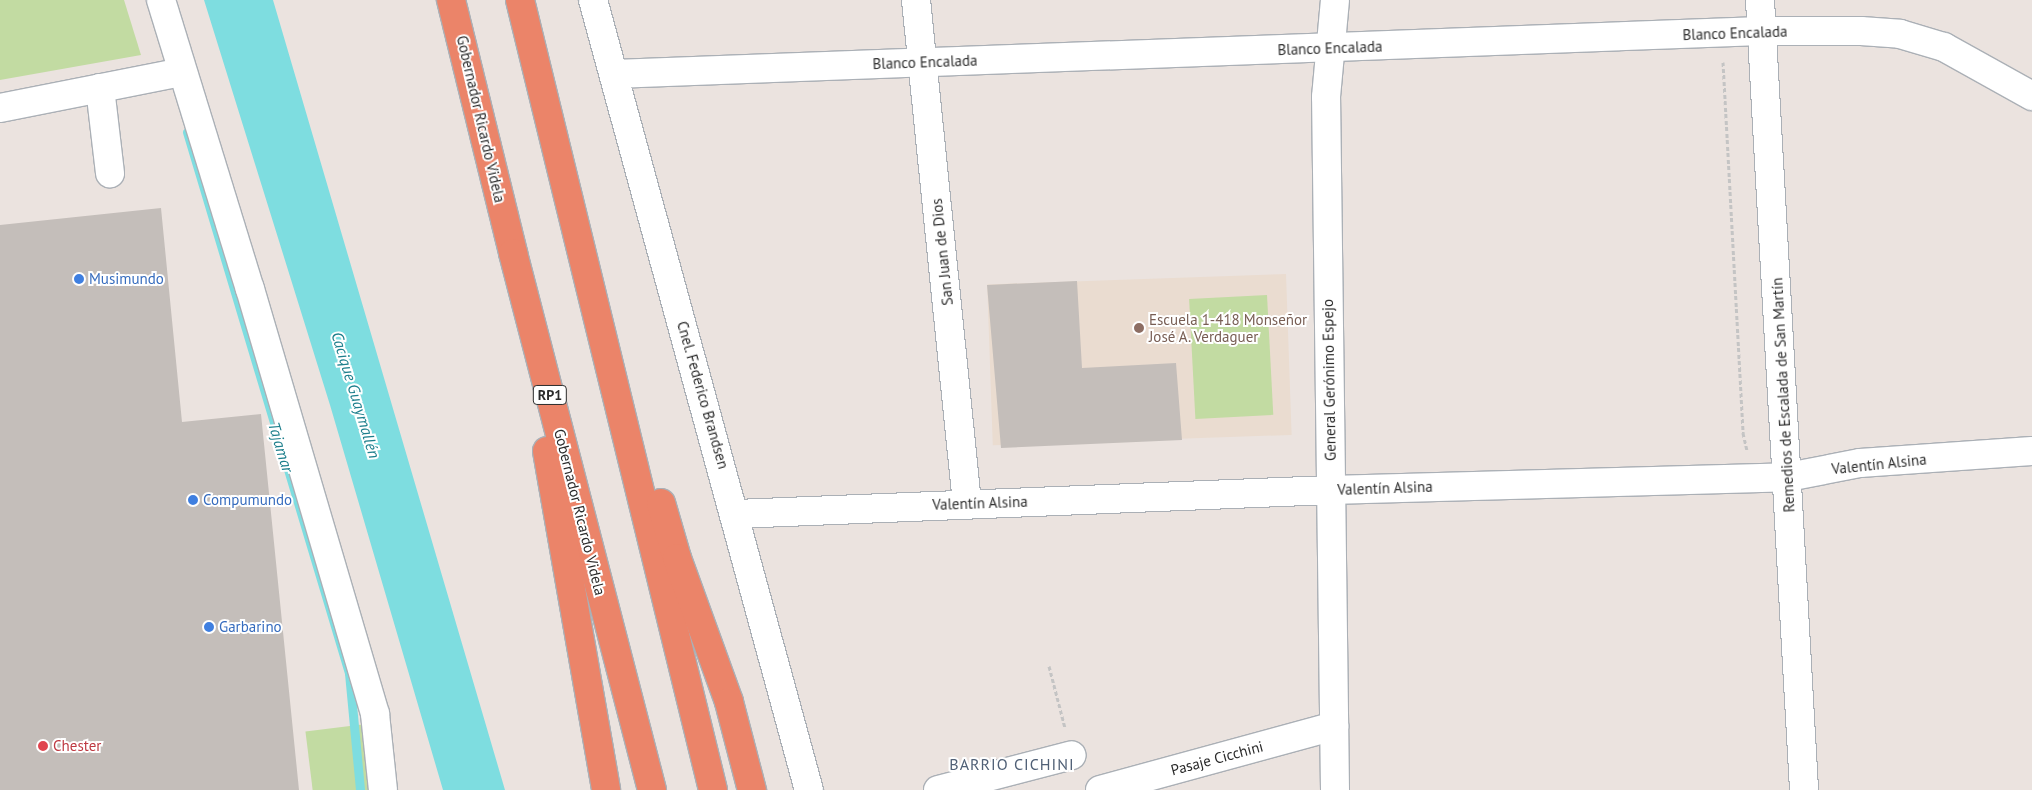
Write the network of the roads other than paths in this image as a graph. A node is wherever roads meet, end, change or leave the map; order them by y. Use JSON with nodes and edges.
{"nodes":[{"id":1,"x":161,"y":0,"type":"edge"},
{"id":2,"x":446,"y":0,"type":"edge"},
{"id":3,"x":451,"y":0,"type":"edge"},
{"id":4,"x":520,"y":0,"type":"edge"},
{"id":5,"x":593,"y":0,"type":"edge"},
{"id":6,"x":916,"y":0,"type":"edge"},
{"id":7,"x":1335,"y":0,"type":"edge"},
{"id":8,"x":1760,"y":0,"type":"edge"},
{"id":9,"x":1762,"y":31,"type":"junction"},
{"id":10,"x":1330,"y":48,"type":"junction"},
{"id":11,"x":467,"y":56,"type":"junction"},
{"id":12,"x":923,"y":62,"type":"junction"},
{"id":13,"x":182,"y":72,"type":"junction"},
{"id":14,"x":614,"y":74,"type":"junction"},
{"id":15,"x":100,"y":88,"type":"junction"},
{"id":16,"x":2032,"y":96,"type":"edge"},
{"id":17,"x":0,"y":108,"type":"edge"},
{"id":18,"x":550,"y":124,"type":"junction"},
{"id":19,"x":110,"y":173,"type":"dead end"},
{"id":20,"x":513,"y":253,"type":"junction"},
{"id":21,"x":2032,"y":450,"type":"edge"},
{"id":22,"x":1788,"y":477,"type":"junction"},
{"id":23,"x":1330,"y":490,"type":"junction"},
{"id":24,"x":967,"y":503,"type":"junction"},
{"id":25,"x":736,"y":514,"type":"junction"},
{"id":26,"x":1334,"y":726,"type":"junction"},
{"id":27,"x":1072,"y":754,"type":"dead end"},
{"id":28,"x":383,"y":790,"type":"edge"},
{"id":29,"x":606,"y":790,"type":"edge"},
{"id":30,"x":652,"y":790,"type":"edge"},
{"id":31,"x":713,"y":790,"type":"edge"},
{"id":32,"x":752,"y":790,"type":"edge"},
{"id":33,"x":810,"y":790,"type":"edge"},
{"id":34,"x":938,"y":790,"type":"edge"},
{"id":35,"x":1100,"y":790,"type":"edge"},
{"id":36,"x":1335,"y":790,"type":"edge"},
{"id":37,"x":1804,"y":790,"type":"edge"}],
"edges":[{"from":1,"to":13,"type":"street"},
{"from":2,"to":11,"type":"highway"},
{"from":3,"to":11,"type":"highway","name":"Gobernador Ricardo Videla","number":"RP1"},
{"from":4,"to":18,"type":"highway"},
{"from":5,"to":14,"type":"street","name":"Cnel. Federico Brandsen"},
{"from":6,"to":12,"type":"street","name":"San Juan de Dios"},
{"from":7,"to":10,"type":"street","name":"General Gerónimo Espejo"},
{"from":8,"to":9,"type":"street","name":"Remedios de Escalada de San Martín"},
{"from":9,"to":10,"type":"street","name":"Blanco Encalada"},
{"from":9,"to":16,"type":"street","name":"Blanco Encalada"},
{"from":9,"to":22,"type":"street","name":"Remedios de Escalada de San Martín"},
{"from":10,"to":12,"type":"street","name":"Blanco Encalada"},
{"from":10,"to":23,"type":"street","name":"General Gerónimo Espejo"},
{"from":11,"to":20,"type":"highway","name":"Gobernador Ricardo Videla","number":"RP1"},
{"from":12,"to":14,"type":"street","name":"Blanco Encalada"},
{"from":12,"to":24,"type":"street","name":"San Juan de Dios"},
{"from":13,"to":15,"type":"street"},
{"from":13,"to":28,"type":"street"},
{"from":14,"to":25,"type":"street","name":"Cnel. Federico Brandsen"},
{"from":15,"to":17,"type":"street"},
{"from":15,"to":19,"type":"street"},
{"from":18,"to":31,"type":"highway"},
{"from":18,"to":32,"type":"highway"},
{"from":20,"to":29,"type":"highway"},
{"from":20,"to":30,"type":"highway","name":"Gobernador Ricardo Videla","number":"RP1"},
{"from":21,"to":22,"type":"street","name":"Valentín Alsina"},
{"from":22,"to":23,"type":"street","name":"Valentín Alsina"},
{"from":22,"to":37,"type":"street","name":"Remedios de Escalada de San Martín"},
{"from":23,"to":24,"type":"street","name":"Valentín Alsina"},
{"from":23,"to":26,"type":"street","name":"General Gerónimo Espejo"},
{"from":24,"to":25,"type":"street","name":"Valentín Alsina"},
{"from":25,"to":33,"type":"street","name":"Cnel. Federico Brandsen"},
{"from":26,"to":35,"type":"street","name":"Pasaje Cicchini"},
{"from":26,"to":36,"type":"street","name":"General Gerónimo Espejo"},
{"from":27,"to":34,"type":"street"}]}
